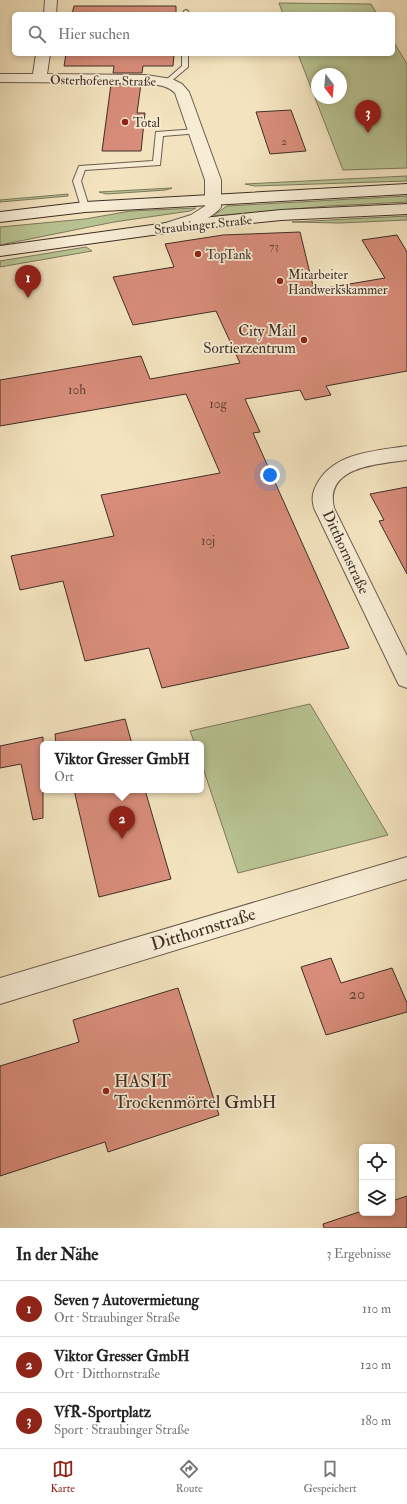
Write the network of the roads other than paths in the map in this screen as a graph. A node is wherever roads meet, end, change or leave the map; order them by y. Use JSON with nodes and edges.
{"nodes":[{"id":1,"x":51,"y":0,"type":"edge"},
{"id":2,"x":50,"y":12,"type":"edge"},
{"id":3,"x":43,"y":56,"type":"edge"},
{"id":4,"x":185,"y":56,"type":"edge"},
{"id":5,"x":0,"y":78,"type":"edge"},
{"id":6,"x":38,"y":78,"type":"junction"},
{"id":7,"x":167,"y":82,"type":"junction"},
{"id":8,"x":197,"y":131,"type":"junction"},
{"id":9,"x":407,"y":189,"type":"edge"},
{"id":10,"x":213,"y":199,"type":"junction"},
{"id":11,"x":85,"y":207,"type":"junction"},
{"id":12,"x":407,"y":209,"type":"edge"},
{"id":13,"x":0,"y":217,"type":"edge"},
{"id":14,"x":164,"y":228,"type":"junction"},
{"id":15,"x":0,"y":251,"type":"edge"},
{"id":16,"x":407,"y":453,"type":"edge"},
{"id":17,"x":407,"y":679,"type":"edge"},
{"id":18,"x":407,"y":868,"type":"edge"},
{"id":19,"x":0,"y":991,"type":"edge"}],
"edges":[{"from":1,"to":2,"type":"street"},
{"from":3,"to":6,"type":"street","name":"Osterhofener Straße"},
{"from":4,"to":7,"type":"lane"},
{"from":5,"to":6,"type":"street","name":"Osterhofener Straße"},
{"from":6,"to":7,"type":"street","name":"Osterhofener Straße"},
{"from":7,"to":8,"type":"street","name":"Osterhofener Straße"},
{"from":8,"to":10,"type":"street","name":"Osterhofener Straße"},
{"from":8,"to":11,"type":"lane"},
{"from":9,"to":10,"type":"street","name":"Straubinger Straße"},
{"from":10,"to":11,"type":"street","name":"Straubinger Straße"},
{"from":10,"to":14,"type":"street"},
{"from":11,"to":13,"type":"street","name":"Straubinger Straße"},
{"from":12,"to":14,"type":"street","name":"Straubinger Straße"},
{"from":14,"to":15,"type":"street","name":"Straubinger Straße"},
{"from":16,"to":17,"type":"street","name":"Ditthornstraße"},
{"from":18,"to":19,"type":"street","name":"Ditthornstraße"}]}
